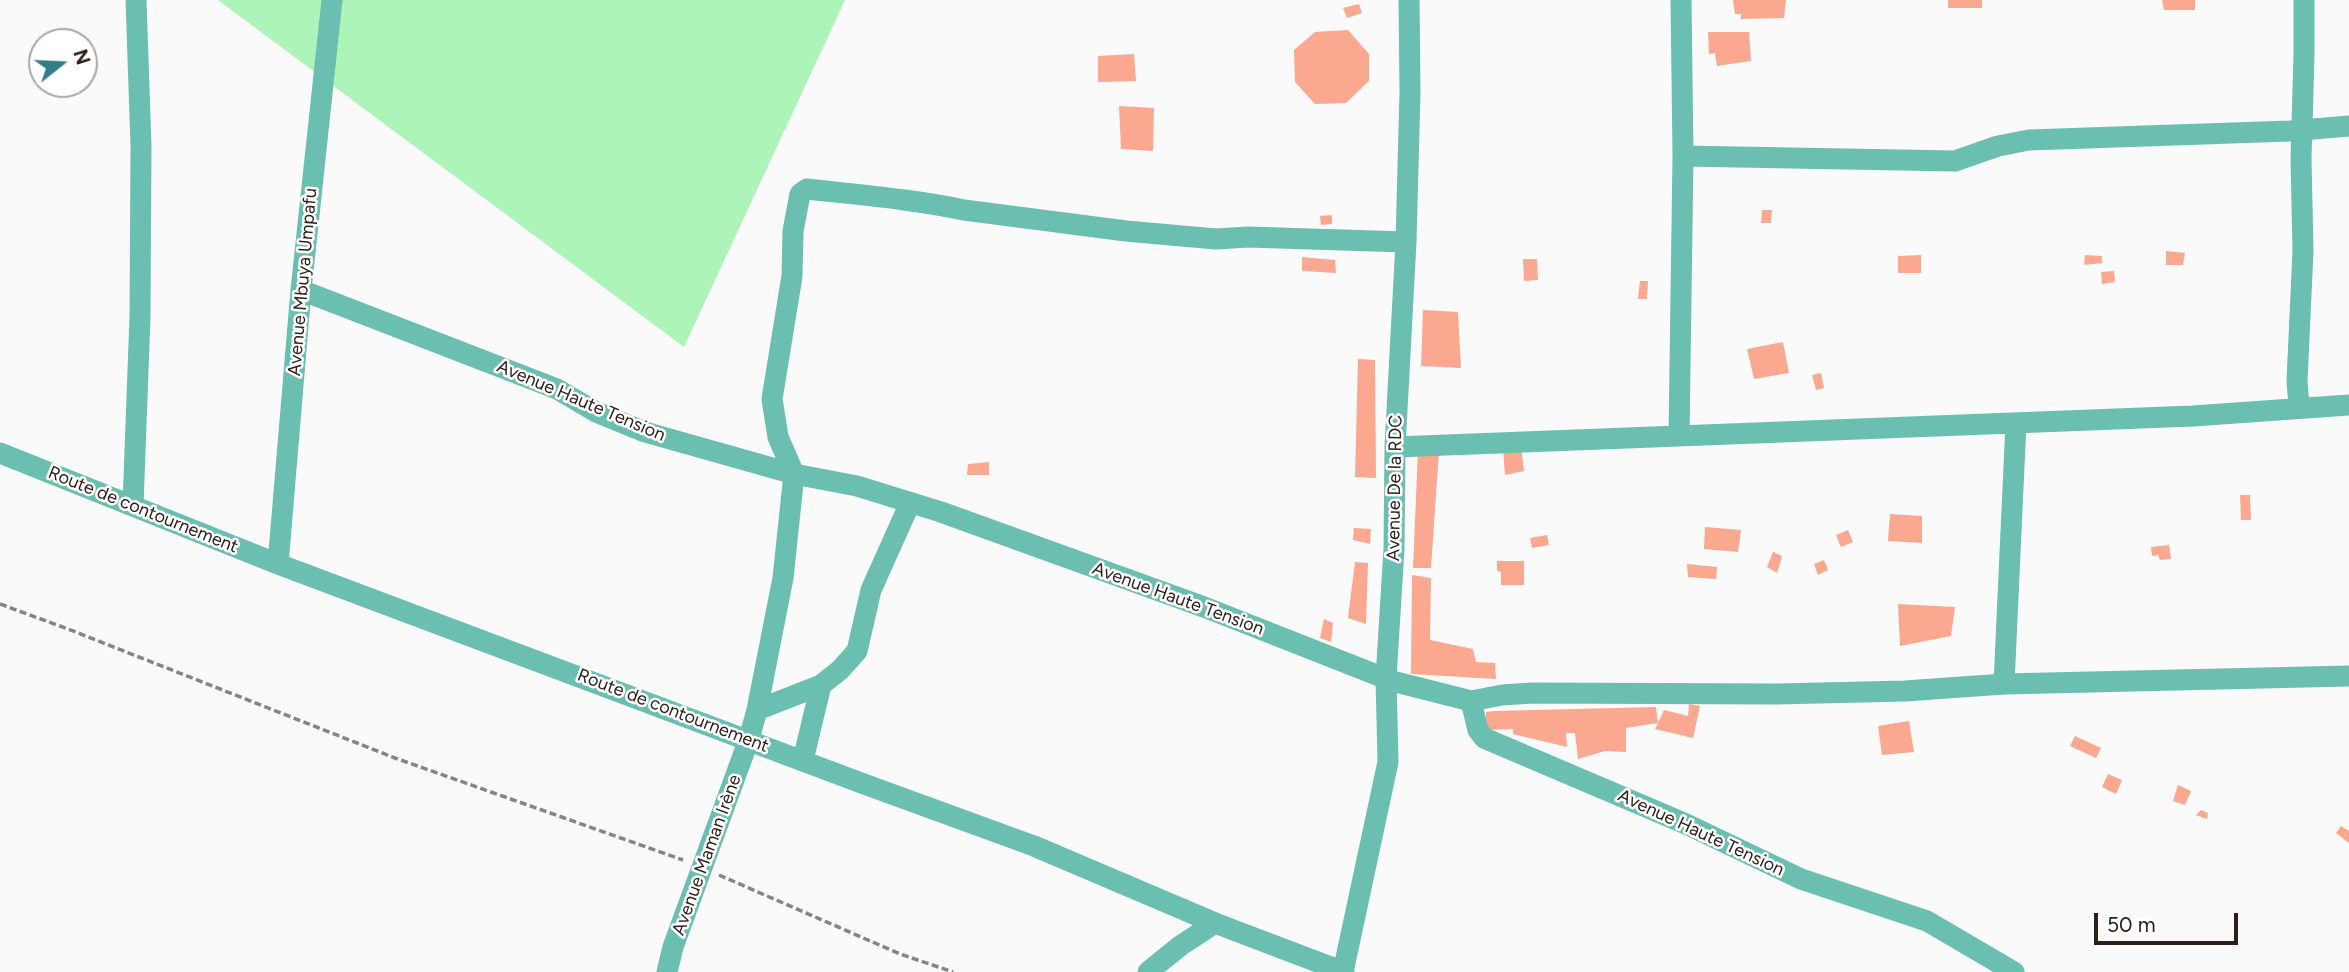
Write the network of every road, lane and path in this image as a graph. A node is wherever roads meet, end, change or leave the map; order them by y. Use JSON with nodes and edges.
{"nodes":[{"id":1,"x":136,"y":0,"type":"edge"},
{"id":2,"x":332,"y":0,"type":"edge"},
{"id":3,"x":1409,"y":0,"type":"edge"},
{"id":4,"x":1681,"y":0,"type":"edge"},
{"id":5,"x":2304,"y":0,"type":"edge"},
{"id":6,"x":2349,"y":126,"type":"edge"},
{"id":7,"x":2302,"y":130,"type":"junction"},
{"id":8,"x":1683,"y":156,"type":"junction"},
{"id":9,"x":1406,"y":242,"type":"junction"},
{"id":10,"x":301,"y":290,"type":"junction"},
{"id":11,"x":2349,"y":405,"type":"edge"},
{"id":12,"x":2299,"y":407,"type":"junction"},
{"id":13,"x":2016,"y":423,"type":"junction"},
{"id":14,"x":1679,"y":436,"type":"junction"},
{"id":15,"x":1395,"y":447,"type":"junction"},
{"id":16,"x":0,"y":453,"type":"edge"},
{"id":17,"x":794,"y":474,"type":"junction"},
{"id":18,"x":910,"y":503,"type":"junction"},
{"id":19,"x":133,"y":505,"type":"junction"},
{"id":20,"x":278,"y":564,"type":"junction"},
{"id":21,"x":0,"y":604,"type":"edge"},
{"id":22,"x":2349,"y":676,"type":"edge"},
{"id":23,"x":1386,"y":678,"type":"junction"},
{"id":24,"x":2004,"y":684,"type":"junction"},
{"id":25,"x":821,"y":685,"type":"junction"},
{"id":26,"x":1471,"y":701,"type":"junction"},
{"id":27,"x":757,"y":710,"type":"junction"},
{"id":28,"x":749,"y":739,"type":"junction"},
{"id":29,"x":803,"y":760,"type":"junction"},
{"id":30,"x":702,"y":867,"type":"junction"},
{"id":31,"x":1215,"y":923,"type":"junction"},
{"id":32,"x":667,"y":972,"type":"edge"},
{"id":33,"x":953,"y":972,"type":"edge"},
{"id":34,"x":1148,"y":972,"type":"edge"},
{"id":35,"x":1343,"y":972,"type":"edge"},
{"id":36,"x":2014,"y":972,"type":"edge"}],
"edges":[{"from":1,"to":19,"type":"street"},
{"from":2,"to":10,"type":"street","name":"Avenue Mbuya Umpafu"},
{"from":3,"to":9,"type":"street","name":"Avenue De la RDC"},
{"from":4,"to":8,"type":"street"},
{"from":5,"to":7,"type":"street"},
{"from":6,"to":7,"type":"street"},
{"from":7,"to":8,"type":"street"},
{"from":7,"to":12,"type":"street"},
{"from":8,"to":14,"type":"street"},
{"from":9,"to":15,"type":"street","name":"Avenue De la RDC"},
{"from":9,"to":17,"type":"street"},
{"from":10,"to":17,"type":"street","name":"Avenue Haute Tension"},
{"from":10,"to":20,"type":"street","name":"Avenue Mbuya Umpafu"},
{"from":11,"to":12,"type":"street"},
{"from":12,"to":13,"type":"street"},
{"from":13,"to":14,"type":"street"},
{"from":13,"to":24,"type":"street"},
{"from":14,"to":15,"type":"street"},
{"from":15,"to":23,"type":"street","name":"Avenue De la RDC"},
{"from":16,"to":19,"type":"street","name":"Route de contournement"},
{"from":17,"to":18,"type":"street","name":"Avenue Haute Tension"},
{"from":17,"to":27,"type":"street","name":"Avenue Maman Irène"},
{"from":18,"to":23,"type":"street","name":"Avenue Haute Tension"},
{"from":18,"to":25,"type":"street"},
{"from":19,"to":20,"type":"street","name":"Route de contournement"},
{"from":20,"to":28,"type":"street","name":"Route de contournement"},
{"from":21,"to":30,"type":"path"},
{"from":22,"to":24,"type":"street"},
{"from":23,"to":26,"type":"street","name":"Avenue Haute Tension"},
{"from":23,"to":35,"type":"street","name":"Avenue De la RDC"},
{"from":24,"to":26,"type":"street"},
{"from":25,"to":27,"type":"street"},
{"from":25,"to":29,"type":"street"},
{"from":26,"to":36,"type":"street","name":"Avenue Haute Tension"},
{"from":27,"to":28,"type":"street","name":"Avenue Maman Irène"},
{"from":28,"to":29,"type":"street","name":"Route de contournement"},
{"from":28,"to":30,"type":"street","name":"Avenue Maman Irène"},
{"from":29,"to":31,"type":"street","name":"Route de contournement"},
{"from":30,"to":32,"type":"street","name":"Avenue Maman Irène"},
{"from":30,"to":33,"type":"path"},
{"from":31,"to":34,"type":"street"},
{"from":31,"to":35,"type":"street","name":"Route de contournement"}]}
